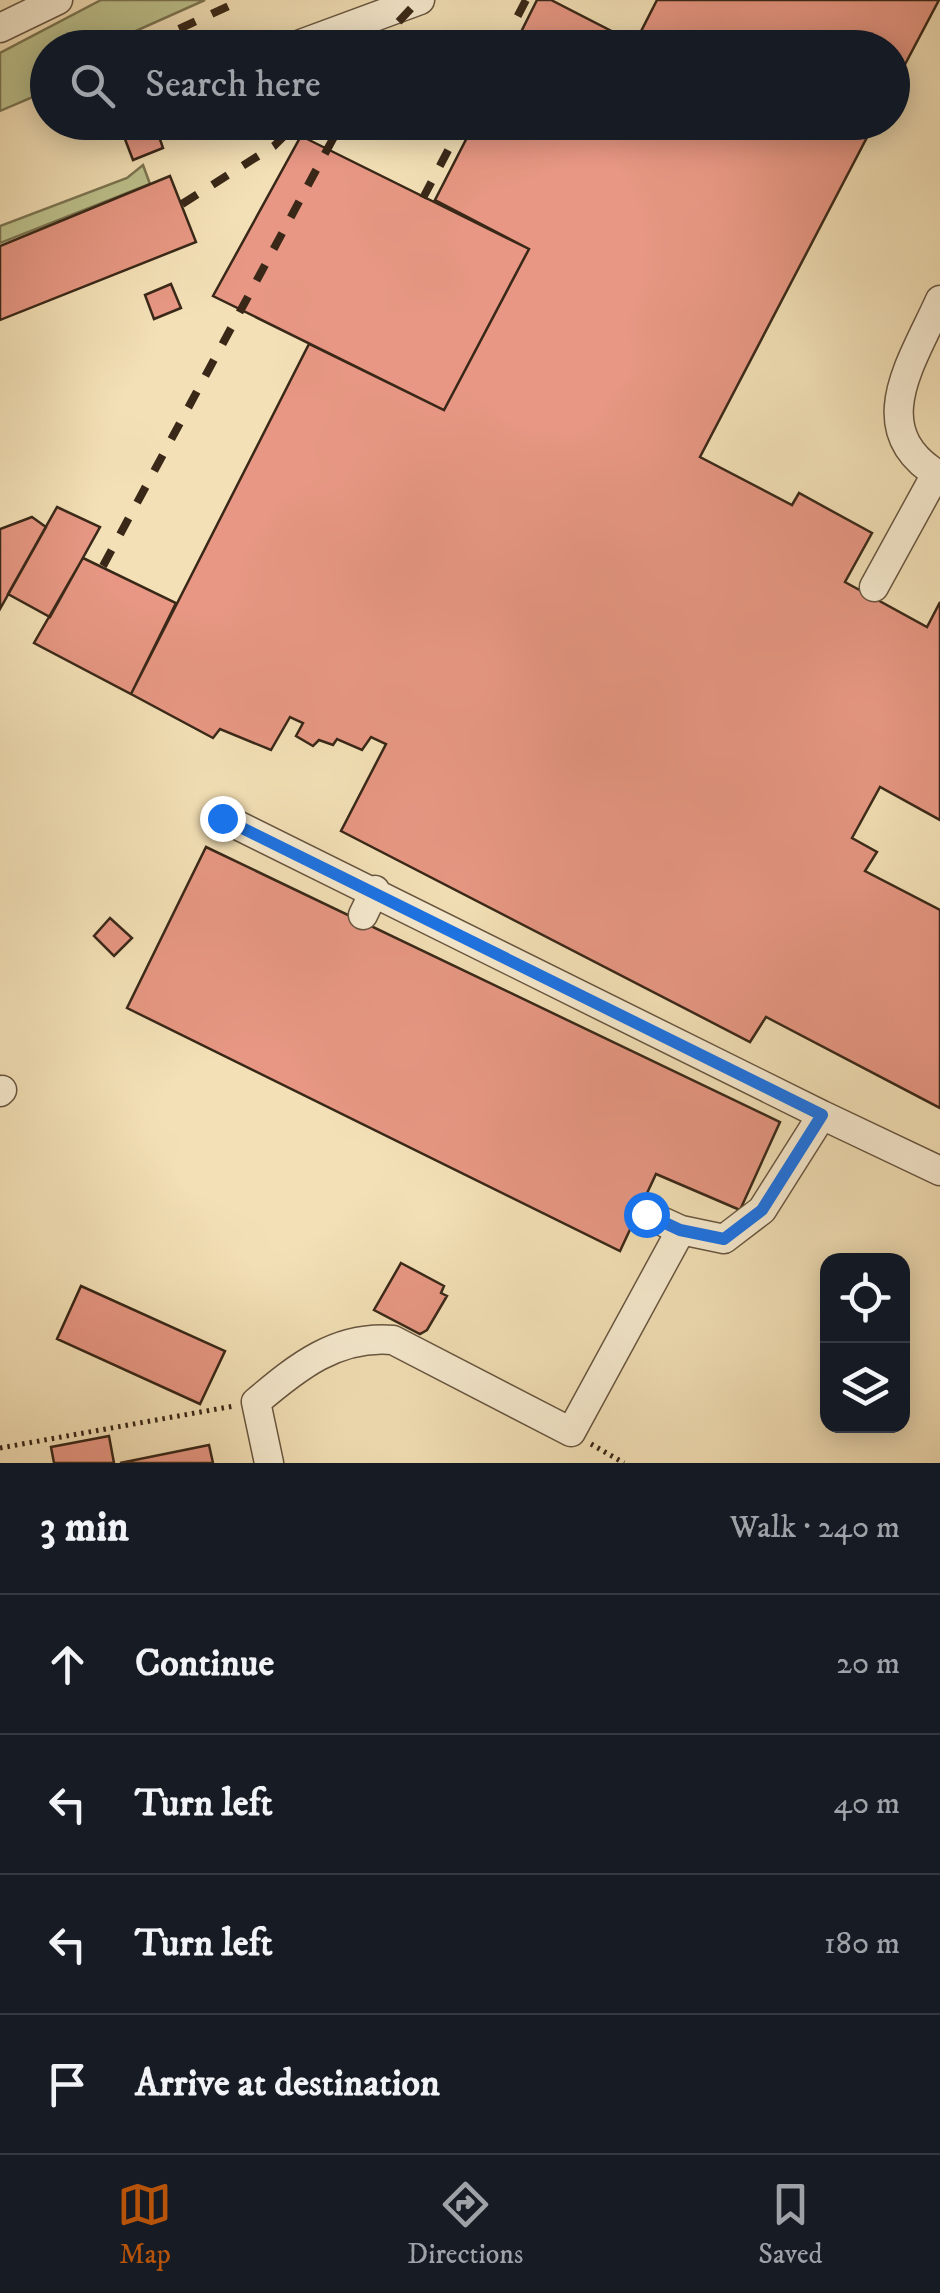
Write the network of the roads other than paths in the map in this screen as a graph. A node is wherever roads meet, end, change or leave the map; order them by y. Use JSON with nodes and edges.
{"nodes":[{"id":1,"x":58,"y":0,"type":"edge"},
{"id":2,"x":420,"y":0,"type":"edge"},
{"id":3,"x":0,"y":28,"type":"edge"},
{"id":4,"x":339,"y":30,"type":"edge"},
{"id":5,"x":940,"y":300,"type":"edge"},
{"id":6,"x":938,"y":475,"type":"edge"},
{"id":7,"x":874,"y":587,"type":"dead end"},
{"id":8,"x":222,"y":818,"type":"dead end"},
{"id":9,"x":822,"y":1115,"type":"junction"},
{"id":10,"x":940,"y":1171,"type":"edge"},
{"id":11,"x":646,"y":1214,"type":"dead end"},
{"id":12,"x":680,"y":1230,"type":"junction"},
{"id":13,"x":270,"y":1463,"type":"edge"}],
"edges":[{"from":1,"to":3,"type":"street"},
{"from":2,"to":4,"type":"street"},
{"from":5,"to":6,"type":"street"},
{"from":6,"to":7,"type":"street"},
{"from":8,"to":9,"type":"street"},
{"from":9,"to":10,"type":"street"},
{"from":9,"to":12,"type":"street"},
{"from":11,"to":12,"type":"street"},
{"from":12,"to":13,"type":"street"}]}
